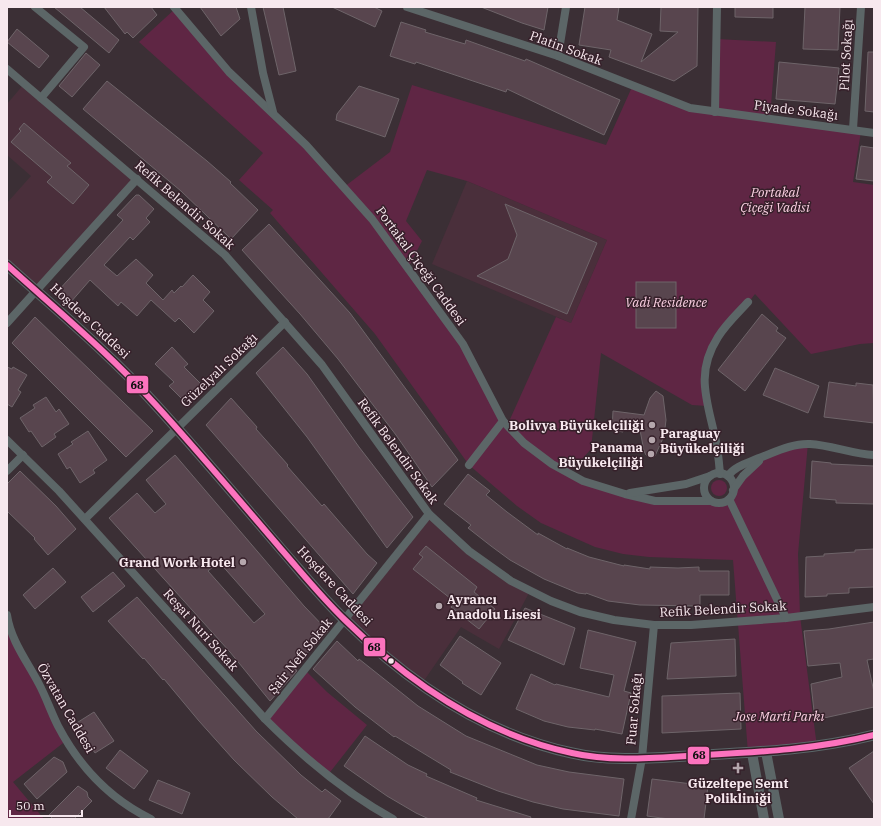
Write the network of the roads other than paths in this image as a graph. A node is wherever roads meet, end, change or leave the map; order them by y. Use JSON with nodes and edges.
{"nodes":[{"id":1,"x":35,"y":7,"type":"edge"},
{"id":2,"x":174,"y":7,"type":"edge"},
{"id":3,"x":251,"y":7,"type":"edge"},
{"id":4,"x":407,"y":7,"type":"edge"},
{"id":5,"x":566,"y":7,"type":"edge"},
{"id":6,"x":717,"y":7,"type":"edge"},
{"id":7,"x":861,"y":7,"type":"edge"},
{"id":8,"x":558,"y":56,"type":"junction"},
{"id":9,"x":7,"y":69,"type":"edge"},
{"id":10,"x":41,"y":98,"type":"junction"},
{"id":11,"x":715,"y":112,"type":"junction"},
{"id":12,"x":274,"y":113,"type":"junction"},
{"id":13,"x":853,"y":129,"type":"junction"},
{"id":14,"x":874,"y":133,"type":"edge"},
{"id":15,"x":137,"y":179,"type":"junction"},
{"id":16,"x":7,"y":265,"type":"edge"},
{"id":17,"x":36,"y":291,"type":"junction"},
{"id":18,"x":748,"y":302,"type":"dead end"},
{"id":19,"x":285,"y":322,"type":"junction"},
{"id":20,"x":7,"y":323,"type":"edge"},
{"id":21,"x":503,"y":421,"type":"junction"},
{"id":22,"x":176,"y":429,"type":"junction"},
{"id":23,"x":7,"y":440,"type":"edge"},
{"id":24,"x":23,"y":455,"type":"junction"},
{"id":25,"x":874,"y":455,"type":"edge"},
{"id":26,"x":765,"y":456,"type":"junction"},
{"id":27,"x":469,"y":465,"type":"dead end"},
{"id":28,"x":7,"y":471,"type":"edge"},
{"id":29,"x":724,"y":475,"type":"junction"},
{"id":30,"x":711,"y":476,"type":"junction"},
{"id":31,"x":734,"y":490,"type":"junction"},
{"id":32,"x":626,"y":494,"type":"junction"},
{"id":33,"x":729,"y":499,"type":"junction"},
{"id":34,"x":711,"y":501,"type":"junction"},
{"id":35,"x":429,"y":514,"type":"junction"},
{"id":36,"x":85,"y":519,"type":"junction"},
{"id":37,"x":874,"y":607,"type":"edge"},
{"id":38,"x":7,"y":615,"type":"edge"},
{"id":39,"x":786,"y":618,"type":"junction"},
{"id":40,"x":344,"y":620,"type":"junction"},
{"id":41,"x":654,"y":625,"type":"junction"},
{"id":42,"x":8,"y":628,"type":"edge"},
{"id":43,"x":265,"y":719,"type":"junction"},
{"id":44,"x":874,"y":735,"type":"edge"},
{"id":45,"x":766,"y":752,"type":"junction"},
{"id":46,"x":752,"y":753,"type":"junction"},
{"id":47,"x":642,"y":758,"type":"junction"},
{"id":48,"x":151,"y":819,"type":"edge"},
{"id":49,"x":393,"y":819,"type":"edge"},
{"id":50,"x":631,"y":819,"type":"edge"},
{"id":51,"x":764,"y":819,"type":"edge"},
{"id":52,"x":779,"y":819,"type":"edge"}],
"edges":[{"from":1,"to":10,"type":"street"},
{"from":2,"to":12,"type":"street"},
{"from":3,"to":12,"type":"street","name":"Portakal Çiçeği Caddesi"},
{"from":4,"to":8,"type":"street","name":"Platin Sokak"},
{"from":5,"to":8,"type":"street"},
{"from":6,"to":11,"type":"street"},
{"from":7,"to":13,"type":"street","name":"Pilot Sokağı"},
{"from":8,"to":11,"type":"street","name":"Platin Sokak"},
{"from":9,"to":10,"type":"street","name":"Refik Belendir Sokak"},
{"from":10,"to":15,"type":"street","name":"Refik Belendir Sokak"},
{"from":11,"to":13,"type":"street","name":"Piyade Sokağı"},
{"from":12,"to":21,"type":"street","name":"Portakal Çiçeği Caddesi"},
{"from":13,"to":14,"type":"street","name":"Piyade Sokağı"},
{"from":15,"to":17,"type":"street"},
{"from":15,"to":19,"type":"street","name":"Refik Belendir Sokak"},
{"from":16,"to":17,"type":"main road","name":"Hoşdere Caddesi"},
{"from":17,"to":20,"type":"street"},
{"from":17,"to":22,"type":"main road","name":"Hoşdere Caddesi"},
{"from":18,"to":29,"type":"street"},
{"from":19,"to":22,"type":"street","name":"Güzelyalı Sokağı"},
{"from":19,"to":35,"type":"street","name":"Refik Belendir Sokak"},
{"from":21,"to":27,"type":"street"},
{"from":21,"to":32,"type":"street","name":"Portakal Çiçeği Caddesi"},
{"from":22,"to":36,"type":"street","name":"Güzelyalı Sokağı"},
{"from":22,"to":40,"type":"main road","name":"Hoşdere Caddesi"},
{"from":23,"to":24,"type":"street","name":"Reşat Nuri Sokak"},
{"from":24,"to":28,"type":"street"},
{"from":24,"to":36,"type":"street","name":"Reşat Nuri Sokak"},
{"from":25,"to":26,"type":"street","name":"Portakal Çiçeği Caddesi"},
{"from":26,"to":29,"type":"street","name":"Portakal Çiçeği Caddesi"},
{"from":26,"to":31,"type":"street","name":"Portakal Çiçeği Caddesi"},
{"from":29,"to":30,"type":"street","name":"Portakal Çiçeği Caddesi"},
{"from":29,"to":31,"type":"street"},
{"from":30,"to":32,"type":"street","name":"Portakal Çiçeği Caddesi"},
{"from":30,"to":34,"type":"street"},
{"from":31,"to":33,"type":"street","name":"Portakal Çiçeği Caddesi"},
{"from":32,"to":34,"type":"street","name":"Portakal Çiçeği Caddesi"},
{"from":33,"to":34,"type":"street","name":"Portakal Çiçeği Caddesi"},
{"from":33,"to":39,"type":"street"},
{"from":35,"to":40,"type":"street","name":"Şair Nefi Sokak"},
{"from":35,"to":41,"type":"street","name":"Refik Belendir Sokak"},
{"from":36,"to":43,"type":"street","name":"Reşat Nuri Sokak"},
{"from":37,"to":39,"type":"street","name":"Refik Belendir Sokak"},
{"from":38,"to":42,"type":"street","name":"Özvatan Caddesi"},
{"from":39,"to":41,"type":"street","name":"Refik Belendir Sokak"},
{"from":40,"to":43,"type":"street","name":"Şair Nefi Sokak"},
{"from":40,"to":47,"type":"main road","name":"Hoşdere Caddesi"},
{"from":41,"to":47,"type":"street","name":"Fuar Sokağı"},
{"from":42,"to":48,"type":"street","name":"Özvatan Caddesi"},
{"from":43,"to":49,"type":"street","name":"Reşat Nuri Sokak"},
{"from":44,"to":45,"type":"main road","name":"Hoşdere Caddesi"},
{"from":45,"to":46,"type":"main road","name":"Hoşdere Caddesi"},
{"from":45,"to":52,"type":"street"},
{"from":46,"to":47,"type":"main road","name":"Hoşdere Caddesi"},
{"from":46,"to":51,"type":"street"},
{"from":47,"to":50,"type":"street","name":"Fuar Sokağı"}]}
